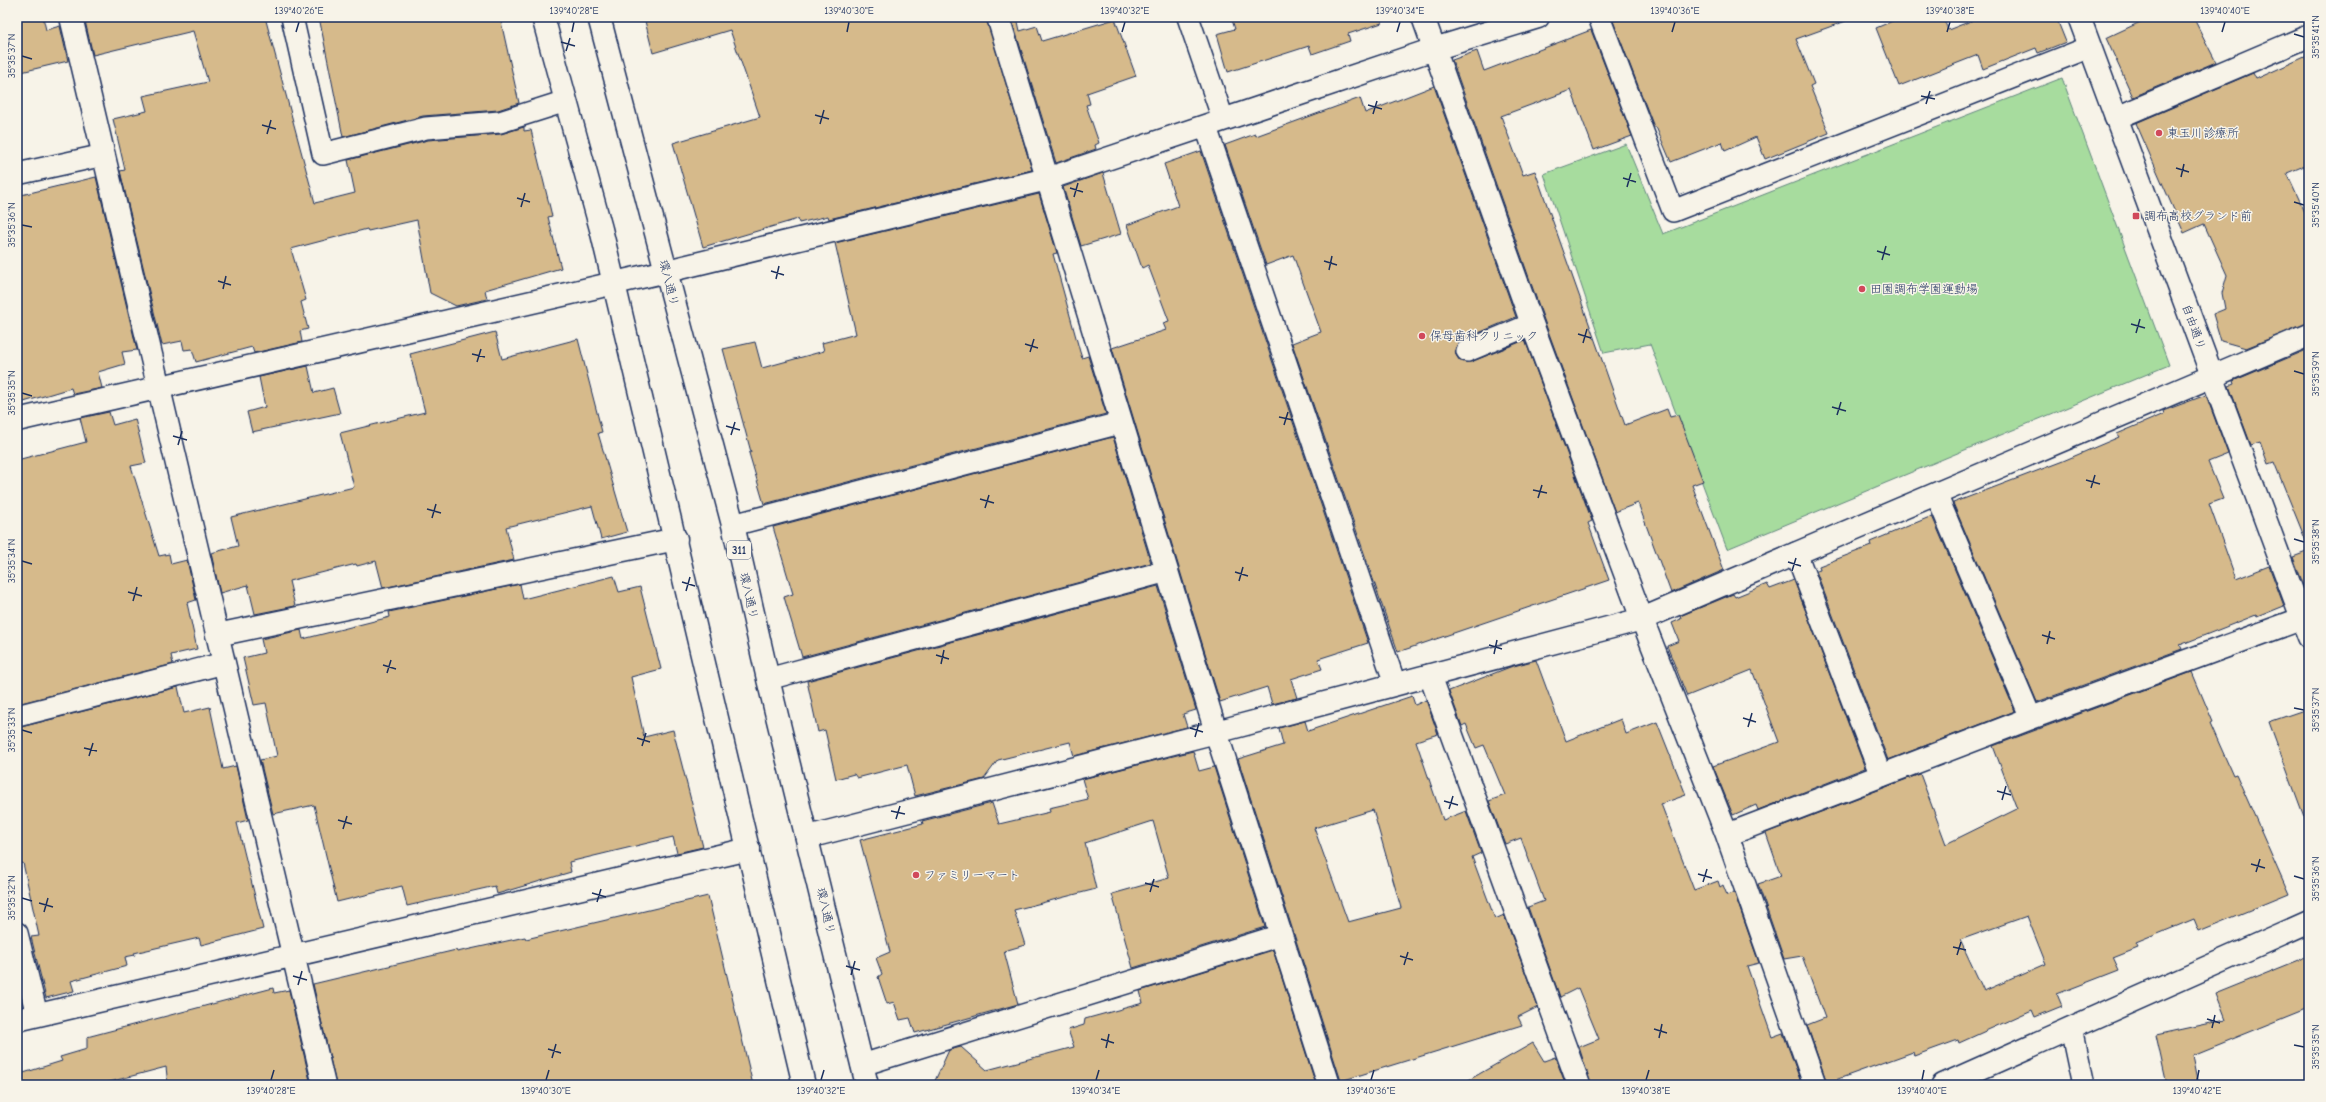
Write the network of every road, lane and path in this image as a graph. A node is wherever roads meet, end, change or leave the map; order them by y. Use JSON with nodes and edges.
{"nodes":[{"id":1,"x":71,"y":17,"type":"edge"},
{"id":2,"x":292,"y":17,"type":"edge"},
{"id":3,"x":543,"y":17,"type":"edge"},
{"id":4,"x":599,"y":17,"type":"edge"},
{"id":5,"x":998,"y":17,"type":"edge"},
{"id":6,"x":1188,"y":17,"type":"edge"},
{"id":7,"x":1423,"y":17,"type":"edge"},
{"id":8,"x":1538,"y":17,"type":"edge"},
{"id":9,"x":1599,"y":17,"type":"edge"},
{"id":10,"x":2079,"y":17,"type":"edge"},
{"id":11,"x":2309,"y":36,"type":"edge"},
{"id":12,"x":2090,"y":47,"type":"junction"},
{"id":13,"x":1434,"y":49,"type":"junction"},
{"id":14,"x":566,"y":101,"type":"junction"},
{"id":15,"x":2116,"y":118,"type":"junction"},
{"id":16,"x":1214,"y":123,"type":"junction"},
{"id":17,"x":104,"y":155,"type":"junction"},
{"id":18,"x":17,"y":174,"type":"edge"},
{"id":19,"x":1047,"y":179,"type":"junction"},
{"id":20,"x":667,"y":271,"type":"junction"},
{"id":21,"x":613,"y":283,"type":"junction"},
{"id":22,"x":1532,"y":324,"type":"junction"},
{"id":23,"x":2309,"y":336,"type":"edge"},
{"id":24,"x":1467,"y":351,"type":"dead end"},
{"id":25,"x":2212,"y":377,"type":"junction"},
{"id":26,"x":158,"y":387,"type":"junction"},
{"id":27,"x":17,"y":420,"type":"edge"},
{"id":28,"x":1120,"y":423,"type":"junction"},
{"id":29,"x":1936,"y":494,"type":"junction"},
{"id":30,"x":733,"y":525,"type":"junction"},
{"id":31,"x":676,"y":539,"type":"junction"},
{"id":32,"x":1796,"y":553,"type":"junction"},
{"id":33,"x":1167,"y":571,"type":"junction"},
{"id":34,"x":1642,"y":619,"type":"junction"},
{"id":35,"x":2307,"y":624,"type":"edge"},
{"id":36,"x":217,"y":636,"type":"junction"},
{"id":37,"x":224,"y":663,"type":"junction"},
{"id":38,"x":1430,"y":675,"type":"junction"},
{"id":39,"x":768,"y":679,"type":"junction"},
{"id":40,"x":1395,"y":684,"type":"junction"},
{"id":41,"x":17,"y":716,"type":"edge"},
{"id":42,"x":2031,"y":718,"type":"junction"},
{"id":43,"x":1216,"y":732,"type":"junction"},
{"id":44,"x":1881,"y":776,"type":"junction"},
{"id":45,"x":1727,"y":835,"type":"junction"},
{"id":46,"x":808,"y":837,"type":"junction"},
{"id":47,"x":749,"y":849,"type":"junction"},
{"id":48,"x":2309,"y":922,"type":"edge"},
{"id":49,"x":17,"y":934,"type":"edge"},
{"id":50,"x":1281,"y":935,"type":"junction"},
{"id":51,"x":293,"y":955,"type":"junction"},
{"id":52,"x":27,"y":1018,"type":"edge"},
{"id":53,"x":2071,"y":1028,"type":"junction"},
{"id":54,"x":865,"y":1075,"type":"edge"},
{"id":55,"x":324,"y":1085,"type":"edge"},
{"id":56,"x":804,"y":1085,"type":"edge"},
{"id":57,"x":1329,"y":1085,"type":"edge"},
{"id":58,"x":1579,"y":1085,"type":"edge"},
{"id":59,"x":1815,"y":1085,"type":"edge"},
{"id":60,"x":1943,"y":1085,"type":"edge"},
{"id":61,"x":2084,"y":1085,"type":"edge"}],
"edges":[{"from":1,"to":17,"type":"street"},
{"from":2,"to":14,"type":"lane"},
{"from":3,"to":14,"type":"street"},
{"from":4,"to":20,"type":"street","name":"環八通り","number":"311"},
{"from":5,"to":19,"type":"street"},
{"from":6,"to":16,"type":"lane"},
{"from":7,"to":13,"type":"street"},
{"from":8,"to":13,"type":"street"},
{"from":9,"to":12,"type":"lane"},
{"from":10,"to":12,"type":"street","name":"自由通り"},
{"from":11,"to":15,"type":"street"},
{"from":12,"to":15,"type":"street","name":"自由通り"},
{"from":13,"to":16,"type":"street"},
{"from":13,"to":22,"type":"street"},
{"from":14,"to":21,"type":"street"},
{"from":15,"to":25,"type":"street","name":"自由通り"},
{"from":16,"to":19,"type":"street"},
{"from":16,"to":40,"type":"lane"},
{"from":17,"to":18,"type":"lane"},
{"from":17,"to":26,"type":"street"},
{"from":19,"to":20,"type":"street"},
{"from":19,"to":28,"type":"street"},
{"from":20,"to":21,"type":"street"},
{"from":20,"to":30,"type":"street","name":"環八通り","number":"311"},
{"from":21,"to":26,"type":"street"},
{"from":21,"to":31,"type":"street"},
{"from":22,"to":24,"type":"lane"},
{"from":22,"to":34,"type":"street"},
{"from":23,"to":25,"type":"street"},
{"from":25,"to":29,"type":"street"},
{"from":25,"to":35,"type":"street","name":"自由通り"},
{"from":26,"to":27,"type":"street"},
{"from":26,"to":36,"type":"street"},
{"from":28,"to":30,"type":"lane"},
{"from":28,"to":33,"type":"street"},
{"from":29,"to":32,"type":"street"},
{"from":29,"to":42,"type":"lane"},
{"from":30,"to":39,"type":"street","name":"環八通り","number":"311"},
{"from":31,"to":36,"type":"street"},
{"from":31,"to":47,"type":"street"},
{"from":32,"to":34,"type":"street"},
{"from":32,"to":44,"type":"lane"},
{"from":33,"to":39,"type":"lane"},
{"from":33,"to":43,"type":"street"},
{"from":34,"to":38,"type":"street"},
{"from":34,"to":45,"type":"street"},
{"from":35,"to":42,"type":"street"},
{"from":36,"to":37,"type":"street"},
{"from":37,"to":41,"type":"lane"},
{"from":37,"to":51,"type":"street"},
{"from":38,"to":40,"type":"street"},
{"from":38,"to":58,"type":"street"},
{"from":39,"to":46,"type":"street","name":"環八通り","number":"311"},
{"from":40,"to":43,"type":"street"},
{"from":42,"to":44,"type":"street"},
{"from":43,"to":46,"type":"street"},
{"from":43,"to":50,"type":"street"},
{"from":44,"to":45,"type":"street"},
{"from":45,"to":59,"type":"street"},
{"from":46,"to":54,"type":"street","name":"環八通り","number":"311"},
{"from":47,"to":51,"type":"street"},
{"from":47,"to":56,"type":"street"},
{"from":48,"to":53,"type":"street"},
{"from":49,"to":52,"type":"lane"},
{"from":50,"to":54,"type":"lane"},
{"from":50,"to":57,"type":"street"},
{"from":51,"to":52,"type":"street"},
{"from":51,"to":55,"type":"street"},
{"from":53,"to":60,"type":"street"},
{"from":53,"to":61,"type":"lane"}]}
